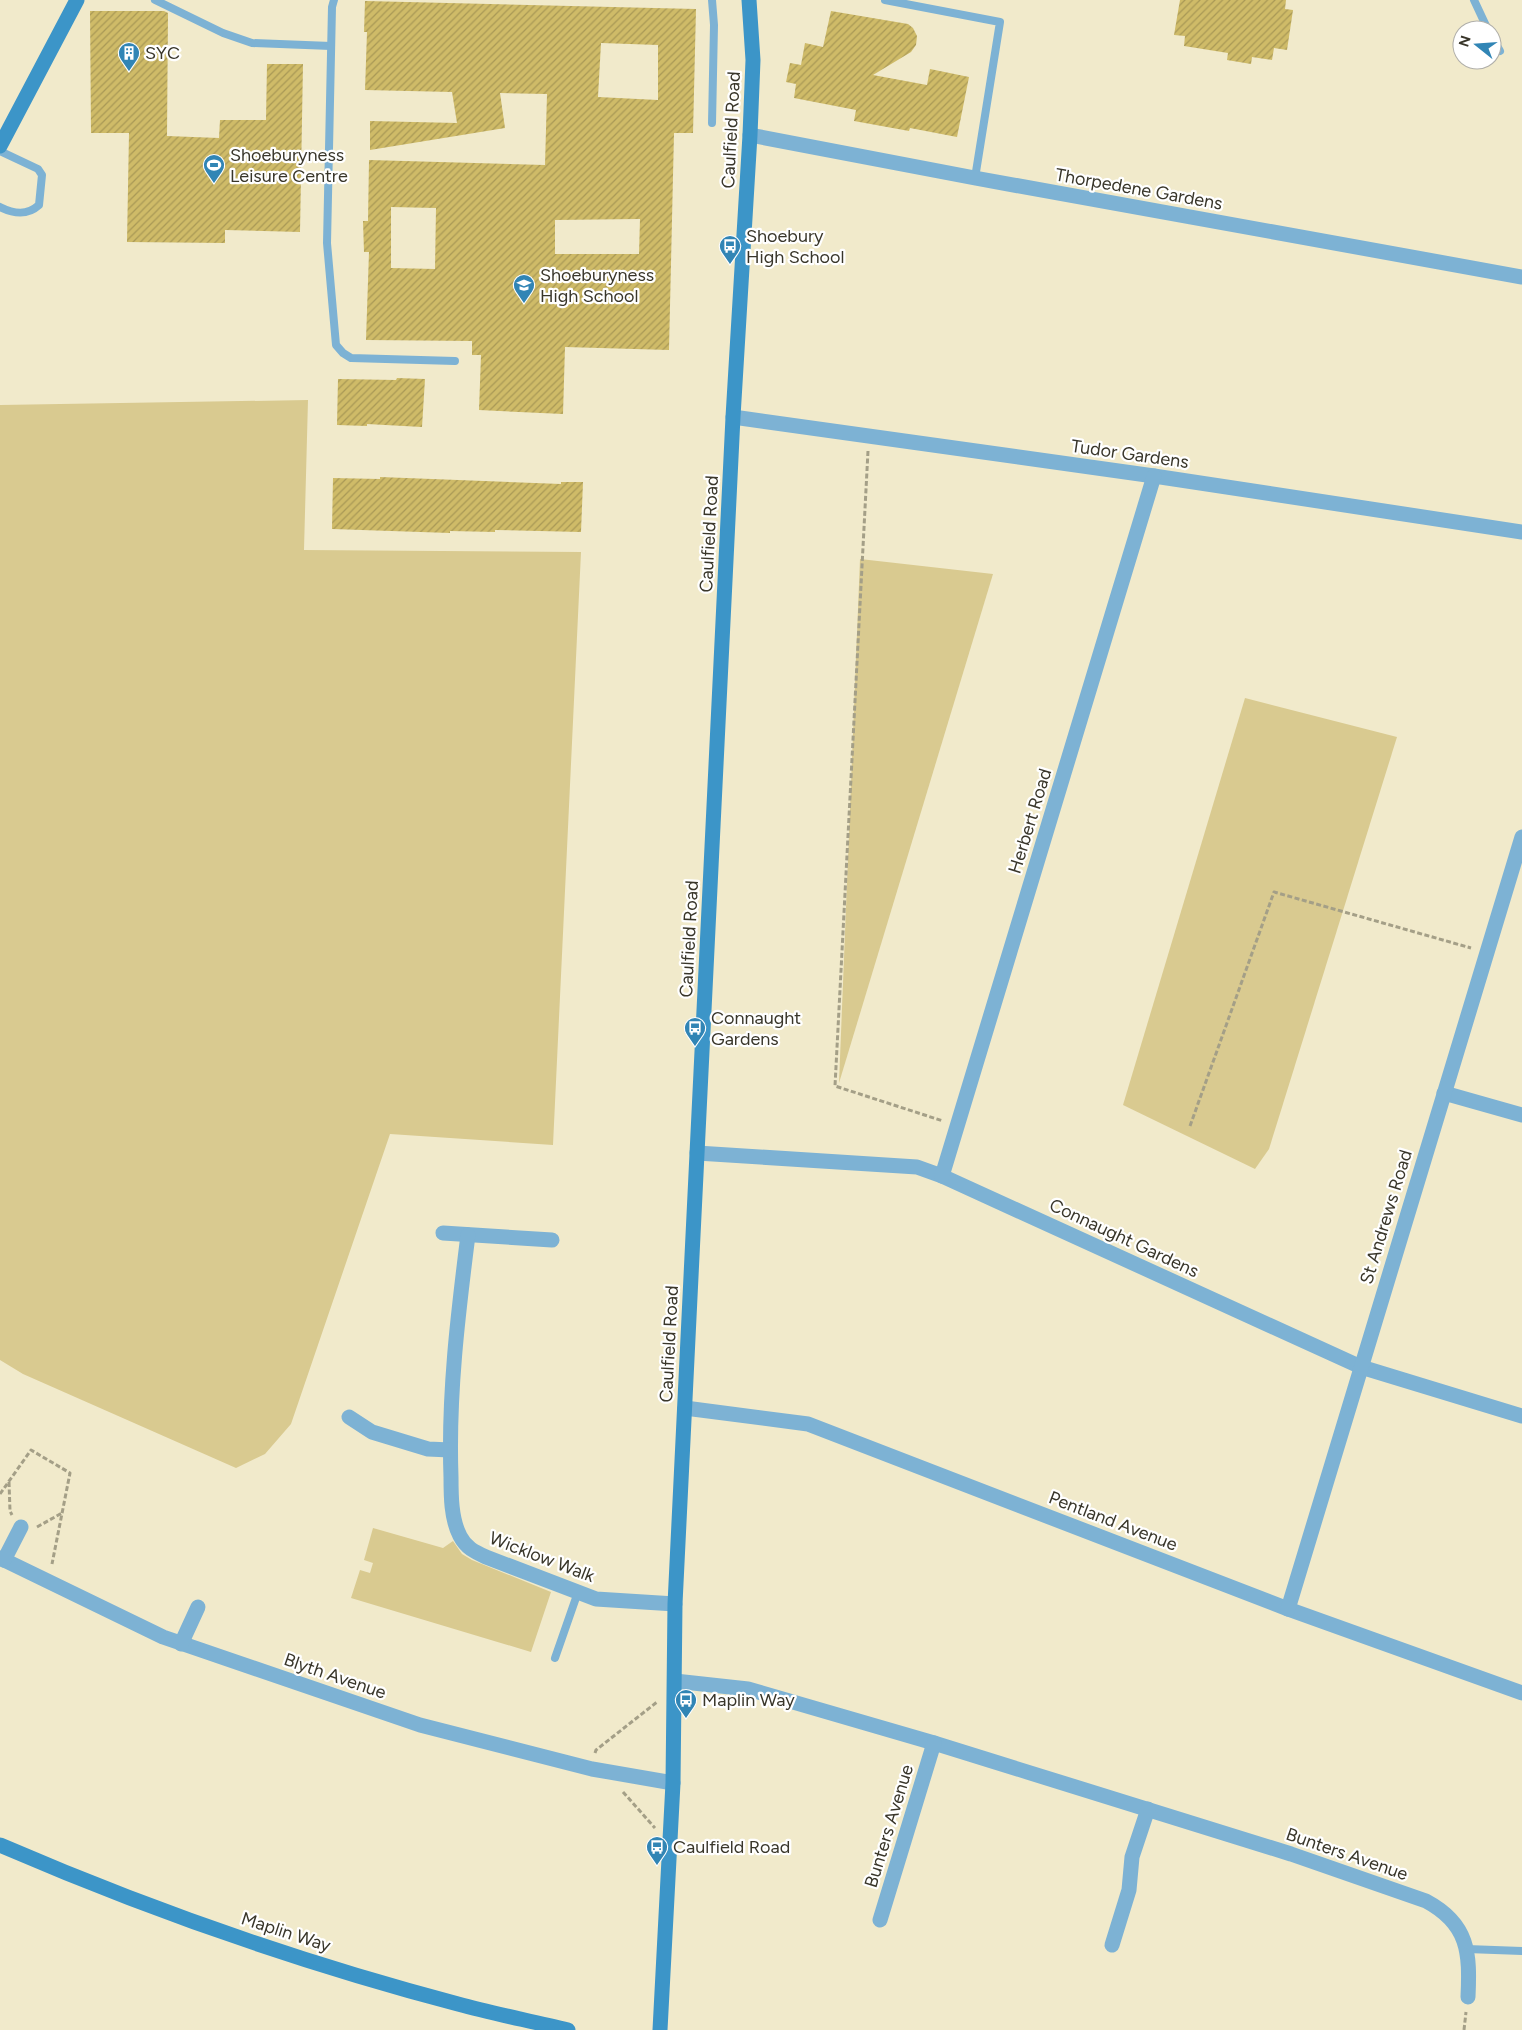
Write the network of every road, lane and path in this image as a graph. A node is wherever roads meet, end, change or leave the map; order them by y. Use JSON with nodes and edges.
{"nodes":[{"id":1,"x":77,"y":0,"type":"edge"},
{"id":2,"x":155,"y":0,"type":"edge"},
{"id":3,"x":334,"y":0,"type":"edge"},
{"id":4,"x":712,"y":0,"type":"edge"},
{"id":5,"x":749,"y":0,"type":"edge"},
{"id":6,"x":886,"y":0,"type":"edge"},
{"id":7,"x":1474,"y":0,"type":"edge"},
{"id":8,"x":1483,"y":20,"type":"edge"},
{"id":9,"x":332,"y":46,"type":"junction"},
{"id":10,"x":712,"y":123,"type":"dead end"},
{"id":11,"x":750,"y":135,"type":"junction"},
{"id":12,"x":0,"y":146,"type":"edge"},
{"id":13,"x":0,"y":151,"type":"edge"},
{"id":14,"x":975,"y":178,"type":"junction"},
{"id":15,"x":0,"y":207,"type":"edge"},
{"id":16,"x":1522,"y":277,"type":"edge"},
{"id":17,"x":455,"y":361,"type":"dead end"},
{"id":18,"x":733,"y":417,"type":"junction"},
{"id":19,"x":869,"y":436,"type":"junction"},
{"id":20,"x":1154,"y":476,"type":"junction"},
{"id":21,"x":1522,"y":532,"type":"edge"},
{"id":22,"x":1522,"y":837,"type":"edge"},
{"id":23,"x":1486,"y":952,"type":"junction"},
{"id":24,"x":1444,"y":1093,"type":"junction"},
{"id":25,"x":1522,"y":1115,"type":"edge"},
{"id":26,"x":958,"y":1126,"type":"junction"},
{"id":27,"x":1190,"y":1126,"type":"dead end"},
{"id":28,"x":697,"y":1153,"type":"junction"},
{"id":29,"x":942,"y":1176,"type":"junction"},
{"id":30,"x":443,"y":1233,"type":"dead end"},
{"id":31,"x":468,"y":1234,"type":"junction"},
{"id":32,"x":552,"y":1240,"type":"dead end"},
{"id":33,"x":1361,"y":1367,"type":"junction"},
{"id":34,"x":685,"y":1408,"type":"junction"},
{"id":35,"x":1522,"y":1416,"type":"edge"},
{"id":36,"x":348,"y":1417,"type":"dead end"},
{"id":37,"x":450,"y":1450,"type":"junction"},
{"id":38,"x":0,"y":1494,"type":"edge"},
{"id":39,"x":21,"y":1527,"type":"dead end"},
{"id":40,"x":2,"y":1559,"type":"edge"},
{"id":41,"x":49,"y":1582,"type":"junction"},
{"id":42,"x":578,"y":1592,"type":"junction"},
{"id":43,"x":675,"y":1604,"type":"junction"},
{"id":44,"x":198,"y":1607,"type":"dead end"},
{"id":45,"x":1288,"y":1609,"type":"junction"},
{"id":46,"x":181,"y":1644,"type":"junction"},
{"id":47,"x":555,"y":1658,"type":"dead end"},
{"id":48,"x":674,"y":1688,"type":"junction"},
{"id":49,"x":1522,"y":1693,"type":"edge"},
{"id":50,"x":934,"y":1743,"type":"junction"},
{"id":51,"x":592,"y":1769,"type":"junction"},
{"id":52,"x":622,"y":1775,"type":"junction"},
{"id":53,"x":673,"y":1783,"type":"junction"},
{"id":54,"x":1148,"y":1809,"type":"junction"},
{"id":55,"x":670,"y":1831,"type":"junction"},
{"id":56,"x":0,"y":1845,"type":"edge"},
{"id":57,"x":880,"y":1920,"type":"dead end"},
{"id":58,"x":1112,"y":1945,"type":"dead end"},
{"id":59,"x":1467,"y":1949,"type":"junction"},
{"id":60,"x":1522,"y":1951,"type":"edge"},
{"id":61,"x":1468,"y":1997,"type":"dead end"},
{"id":62,"x":568,"y":2030,"type":"edge"},
{"id":63,"x":660,"y":2030,"type":"edge"}],
"edges":[{"from":1,"to":12,"type":"street"},
{"from":2,"to":9,"type":"lane"},
{"from":3,"to":9,"type":"lane"},
{"from":4,"to":10,"type":"lane"},
{"from":5,"to":11,"type":"street","name":"Caulfield Road"},
{"from":6,"to":14,"type":"lane"},
{"from":7,"to":8,"type":"lane"},
{"from":9,"to":17,"type":"lane"},
{"from":11,"to":14,"type":"street","name":"Thorpedene Gardens"},
{"from":11,"to":18,"type":"street","name":"Caulfield Road"},
{"from":13,"to":15,"type":"lane"},
{"from":14,"to":16,"type":"street","name":"Thorpedene Gardens"},
{"from":18,"to":19,"type":"street","name":"Tudor Gardens"},
{"from":18,"to":28,"type":"street","name":"Caulfield Road"},
{"from":19,"to":20,"type":"street","name":"Tudor Gardens"},
{"from":19,"to":26,"type":"path"},
{"from":20,"to":21,"type":"street","name":"Tudor Gardens"},
{"from":20,"to":26,"type":"street","name":"Herbert Road"},
{"from":22,"to":23,"type":"street","name":"St Andrews Road"},
{"from":23,"to":24,"type":"street","name":"St Andrews Road"},
{"from":23,"to":27,"type":"path"},
{"from":24,"to":25,"type":"street"},
{"from":24,"to":33,"type":"street","name":"St Andrews Road"},
{"from":26,"to":29,"type":"street","name":"Herbert Road"},
{"from":28,"to":29,"type":"street","name":"Connaught Gardens"},
{"from":28,"to":34,"type":"street","name":"Caulfield Road"},
{"from":29,"to":33,"type":"street","name":"Connaught Gardens"},
{"from":30,"to":31,"type":"street"},
{"from":31,"to":32,"type":"street"},
{"from":31,"to":37,"type":"street","name":"Wicklow Walk"},
{"from":33,"to":35,"type":"street","name":"Connaught Gardens"},
{"from":33,"to":45,"type":"street","name":"St Andrews Road"},
{"from":34,"to":43,"type":"street","name":"Caulfield Road"},
{"from":34,"to":45,"type":"street","name":"Pentland Avenue"},
{"from":36,"to":37,"type":"street"},
{"from":37,"to":42,"type":"street","name":"Wicklow Walk"},
{"from":38,"to":41,"type":"path"},
{"from":39,"to":40,"type":"street"},
{"from":40,"to":41,"type":"street","name":"Blyth Avenue"},
{"from":41,"to":46,"type":"street","name":"Blyth Avenue"},
{"from":42,"to":43,"type":"street","name":"Wicklow Walk"},
{"from":42,"to":47,"type":"lane"},
{"from":43,"to":48,"type":"street","name":"Caulfield Road"},
{"from":44,"to":46,"type":"street"},
{"from":45,"to":49,"type":"street","name":"Pentland Avenue"},
{"from":46,"to":51,"type":"street","name":"Blyth Avenue"},
{"from":48,"to":50,"type":"street","name":"Bunters Avenue"},
{"from":48,"to":51,"type":"path"},
{"from":48,"to":53,"type":"street","name":"Caulfield Road"},
{"from":50,"to":54,"type":"street","name":"Bunters Avenue"},
{"from":50,"to":57,"type":"street","name":"Bunters Avenue"},
{"from":51,"to":52,"type":"street","name":"Blyth Avenue"},
{"from":52,"to":53,"type":"street","name":"Blyth Avenue"},
{"from":52,"to":55,"type":"path"},
{"from":53,"to":55,"type":"street","name":"Caulfield Road"},
{"from":54,"to":58,"type":"street"},
{"from":54,"to":59,"type":"street","name":"Bunters Avenue"},
{"from":55,"to":63,"type":"street","name":"Caulfield Road"},
{"from":56,"to":62,"type":"street","name":"Maplin Way"},
{"from":59,"to":60,"type":"lane"},
{"from":59,"to":61,"type":"street","name":"Bunters Avenue"}]}
